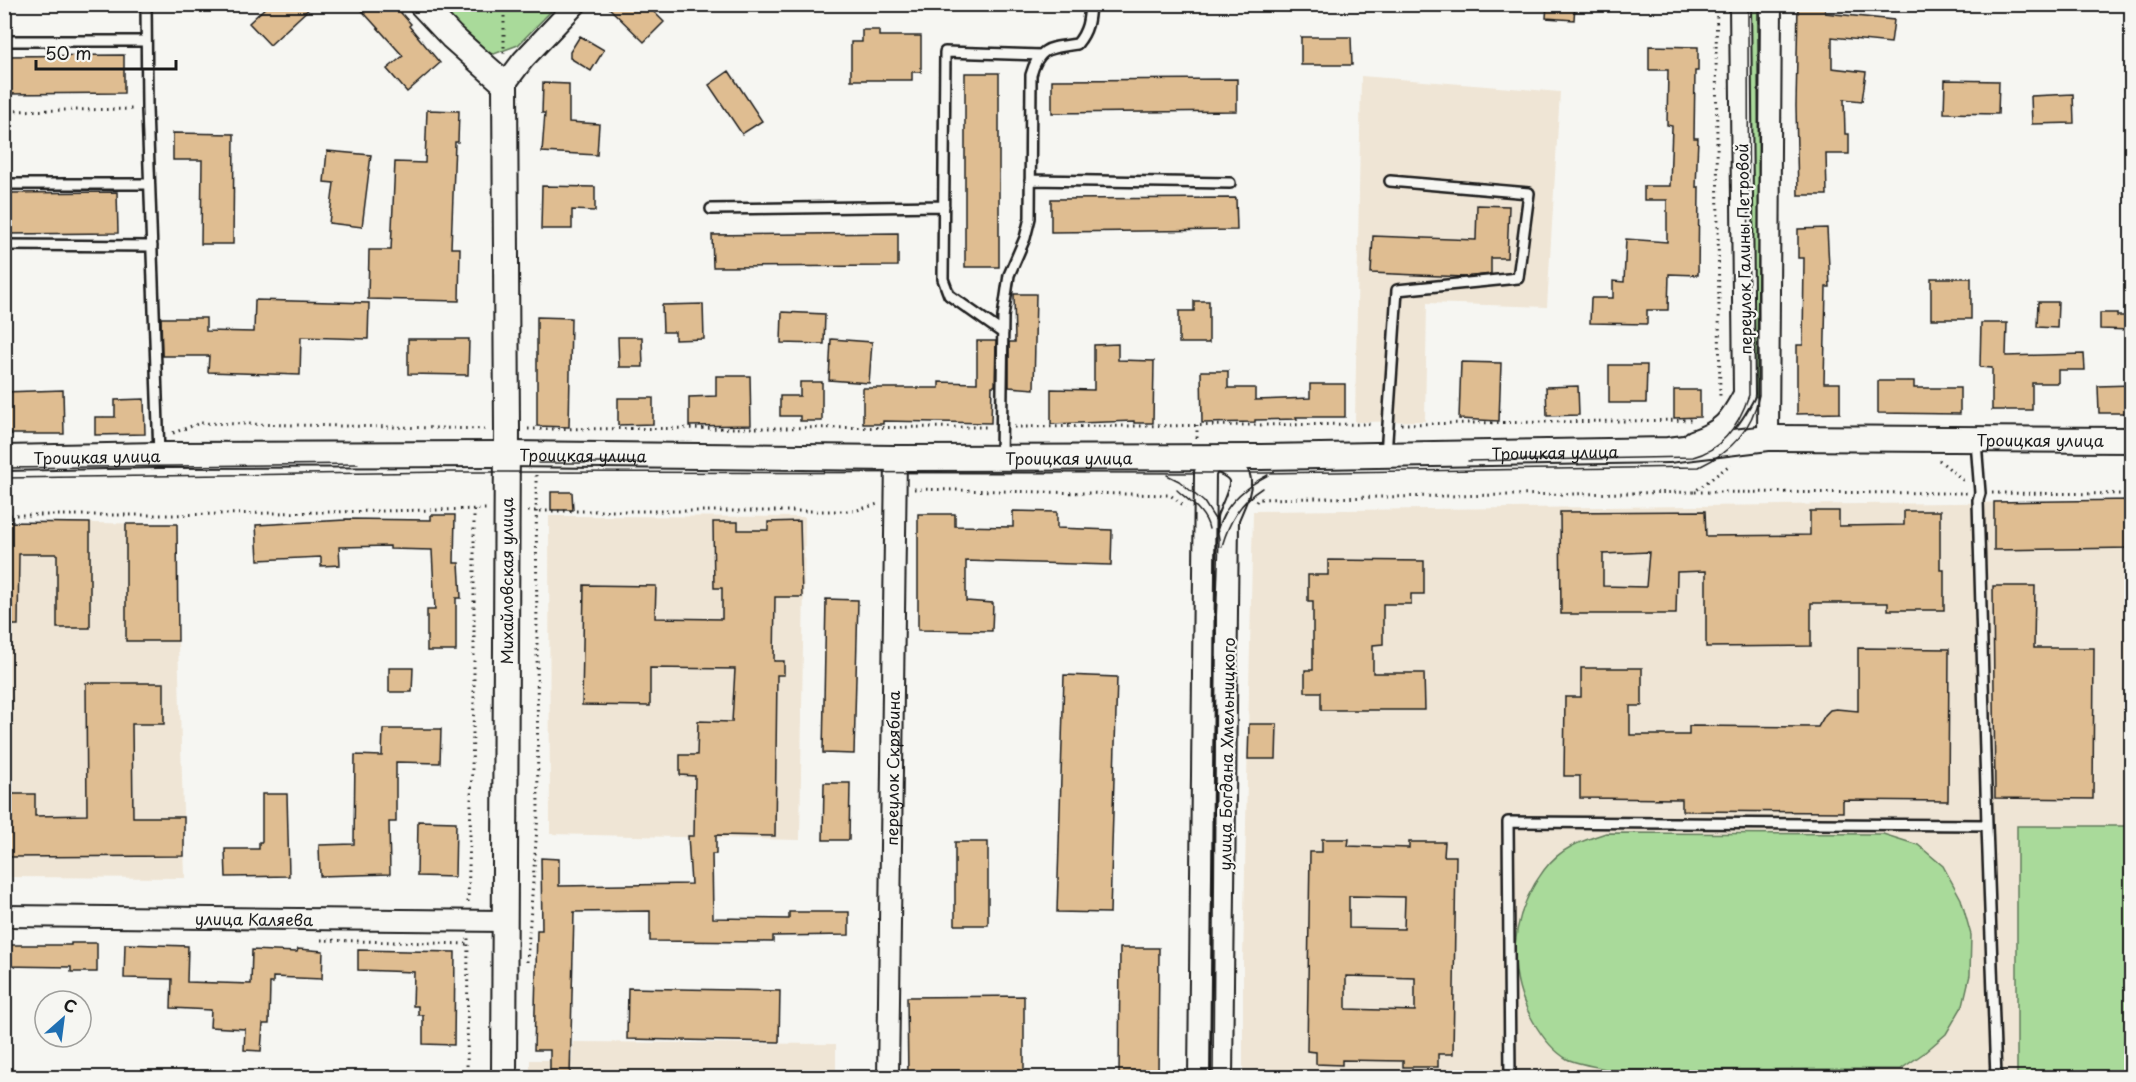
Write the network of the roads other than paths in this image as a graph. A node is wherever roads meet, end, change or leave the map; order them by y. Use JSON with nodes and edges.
{"nodes":[{"id":1,"x":146,"y":4,"type":"edge"},
{"id":2,"x":421,"y":4,"type":"edge"},
{"id":3,"x":576,"y":4,"type":"edge"},
{"id":4,"x":1090,"y":4,"type":"edge"},
{"id":5,"x":1740,"y":4,"type":"edge"},
{"id":6,"x":1772,"y":4,"type":"edge"},
{"id":7,"x":4,"y":41,"type":"edge"},
{"id":8,"x":146,"y":41,"type":"junction"},
{"id":9,"x":1041,"y":55,"type":"junction"},
{"id":10,"x":505,"y":84,"type":"junction"},
{"id":11,"x":1030,"y":180,"type":"junction"},
{"id":12,"x":1390,"y":181,"type":"dead end"},
{"id":13,"x":1230,"y":183,"type":"dead end"},
{"id":14,"x":4,"y":184,"type":"edge"},
{"id":15,"x":149,"y":184,"type":"junction"},
{"id":16,"x":944,"y":206,"type":"junction"},
{"id":17,"x":711,"y":209,"type":"dead end"},
{"id":18,"x":4,"y":245,"type":"edge"},
{"id":19,"x":152,"y":246,"type":"junction"},
{"id":20,"x":1003,"y":333,"type":"junction"},
{"id":21,"x":1768,"y":438,"type":"junction"},
{"id":22,"x":1984,"y":438,"type":"junction"},
{"id":23,"x":2132,"y":440,"type":"edge"},
{"id":24,"x":159,"y":446,"type":"junction"},
{"id":25,"x":1668,"y":450,"type":"junction"},
{"id":26,"x":2098,"y":450,"type":"dead end"},
{"id":27,"x":506,"y":454,"type":"junction"},
{"id":28,"x":1386,"y":454,"type":"junction"},
{"id":29,"x":1001,"y":457,"type":"junction"},
{"id":30,"x":4,"y":458,"type":"edge"},
{"id":31,"x":896,"y":458,"type":"junction"},
{"id":32,"x":1207,"y":463,"type":"junction"},
{"id":33,"x":1988,"y":825,"type":"junction"},
{"id":34,"x":4,"y":916,"type":"edge"},
{"id":35,"x":505,"y":921,"type":"junction"},
{"id":36,"x":504,"y":1077,"type":"edge"},
{"id":37,"x":888,"y":1077,"type":"edge"},
{"id":38,"x":1199,"y":1077,"type":"edge"},
{"id":39,"x":1222,"y":1077,"type":"edge"},
{"id":40,"x":1510,"y":1077,"type":"edge"},
{"id":41,"x":1996,"y":1077,"type":"edge"}],
"edges":[{"from":1,"to":8,"type":"lane"},
{"from":2,"to":10,"type":"street"},
{"from":3,"to":10,"type":"street"},
{"from":4,"to":9,"type":"lane"},
{"from":5,"to":25,"type":"street","name":"переулок Галины Петровой"},
{"from":6,"to":21,"type":"street","name":"переулок Галины Петровой"},
{"from":7,"to":8,"type":"lane"},
{"from":8,"to":15,"type":"lane"},
{"from":9,"to":11,"type":"lane"},
{"from":9,"to":16,"type":"lane"},
{"from":10,"to":27,"type":"street","name":"Михайловская улица"},
{"from":11,"to":13,"type":"lane"},
{"from":11,"to":20,"type":"lane"},
{"from":12,"to":28,"type":"lane"},
{"from":14,"to":15,"type":"lane"},
{"from":15,"to":19,"type":"lane"},
{"from":16,"to":17,"type":"lane"},
{"from":16,"to":20,"type":"lane"},
{"from":18,"to":19,"type":"lane"},
{"from":19,"to":24,"type":"lane"},
{"from":20,"to":29,"type":"lane"},
{"from":21,"to":22,"type":"street","name":"Троицкая улица"},
{"from":21,"to":25,"type":"street","name":"Троицкая улица"},
{"from":22,"to":23,"type":"street","name":"Троицкая улица"},
{"from":22,"to":26,"type":"lane"},
{"from":22,"to":33,"type":"lane"},
{"from":24,"to":27,"type":"street","name":"Троицкая улица"},
{"from":24,"to":30,"type":"street","name":"Троицкая улица"},
{"from":25,"to":28,"type":"street","name":"Троицкая улица"},
{"from":27,"to":31,"type":"street","name":"Троицкая улица"},
{"from":27,"to":35,"type":"street","name":"Михайловская улица"},
{"from":28,"to":32,"type":"street","name":"Троицкая улица"},
{"from":29,"to":31,"type":"street","name":"Троицкая улица"},
{"from":29,"to":32,"type":"street","name":"Троицкая улица"},
{"from":31,"to":37,"type":"street","name":"переулок Скрябина"},
{"from":32,"to":38,"type":"street","name":"улица Богдана Хмельницкого"},
{"from":32,"to":39,"type":"street","name":"улица Богдана Хмельницкого"},
{"from":33,"to":40,"type":"lane"},
{"from":33,"to":41,"type":"lane"},
{"from":34,"to":35,"type":"street","name":"улица Каляева"},
{"from":35,"to":36,"type":"street","name":"Михайловская улица"}]}
